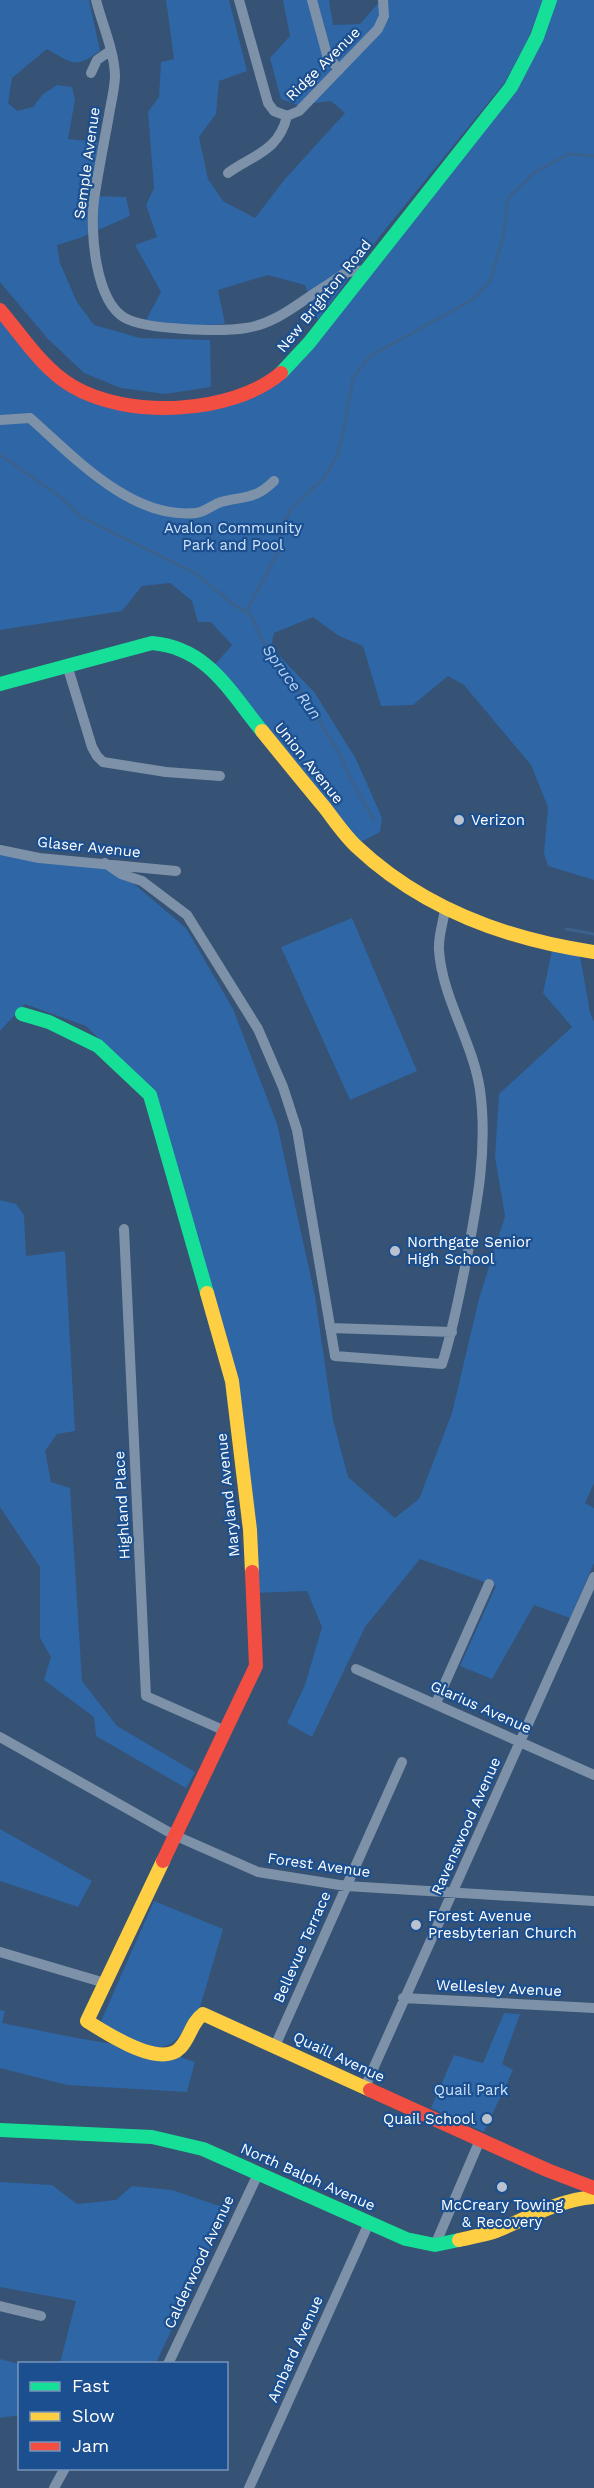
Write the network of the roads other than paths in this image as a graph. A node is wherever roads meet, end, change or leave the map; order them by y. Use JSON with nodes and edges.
{"nodes":[{"id":1,"x":96,"y":0,"type":"edge"},
{"id":2,"x":239,"y":0,"type":"edge"},
{"id":3,"x":312,"y":0,"type":"edge"},
{"id":4,"x":383,"y":0,"type":"edge"},
{"id":5,"x":550,"y":0,"type":"edge"},
{"id":6,"x":110,"y":51,"type":"junction"},
{"id":7,"x":339,"y":70,"type":"junction"},
{"id":8,"x":91,"y":73,"type":"dead end"},
{"id":9,"x":286,"y":116,"type":"junction"},
{"id":10,"x":228,"y":173,"type":"dead end"},
{"id":11,"x":366,"y":270,"type":"junction"},
{"id":12,"x":0,"y":310,"type":"edge"},
{"id":13,"x":0,"y":420,"type":"edge"},
{"id":14,"x":274,"y":480,"type":"dead end"},
{"id":15,"x":67,"y":665,"type":"junction"},
{"id":16,"x":0,"y":684,"type":"edge"},
{"id":17,"x":220,"y":776,"type":"dead end"},
{"id":18,"x":0,"y":849,"type":"edge"},
{"id":19,"x":105,"y":863,"type":"junction"},
{"id":20,"x":176,"y":871,"type":"dead end"},
{"id":21,"x":445,"y":910,"type":"junction"},
{"id":22,"x":594,"y":952,"type":"edge"},
{"id":23,"x":22,"y":1014,"type":"dead end"},
{"id":24,"x":124,"y":1229,"type":"dead end"},
{"id":25,"x":330,"y":1328,"type":"junction"},
{"id":26,"x":452,"y":1332,"type":"junction"},
{"id":27,"x":594,"y":1577,"type":"edge"},
{"id":28,"x":489,"y":1584,"type":"dead end"},
{"id":29,"x":356,"y":1669,"type":"dead end"},
{"id":30,"x":436,"y":1703,"type":"junction"},
{"id":31,"x":223,"y":1730,"type":"junction"},
{"id":32,"x":0,"y":1737,"type":"edge"},
{"id":33,"x":520,"y":1741,"type":"junction"},
{"id":34,"x":402,"y":1762,"type":"dead end"},
{"id":35,"x":594,"y":1775,"type":"edge"},
{"id":36,"x":174,"y":1835,"type":"junction"},
{"id":37,"x":346,"y":1886,"type":"junction"},
{"id":38,"x":452,"y":1892,"type":"junction"},
{"id":39,"x":594,"y":1901,"type":"edge"},
{"id":40,"x":0,"y":1952,"type":"edge"},
{"id":41,"x":105,"y":1983,"type":"junction"},
{"id":42,"x":403,"y":1998,"type":"junction"},
{"id":43,"x":594,"y":2008,"type":"edge"},
{"id":44,"x":87,"y":2021,"type":"joint"},
{"id":45,"x":275,"y":2046,"type":"junction"},
{"id":46,"x":365,"y":2086,"type":"junction"},
{"id":47,"x":0,"y":2130,"type":"edge"},
{"id":48,"x":480,"y":2140,"type":"junction"},
{"id":49,"x":258,"y":2174,"type":"junction"},
{"id":50,"x":594,"y":2188,"type":"edge"},
{"id":51,"x":594,"y":2197,"type":"edge"},
{"id":52,"x":369,"y":2223,"type":"junction"},
{"id":53,"x":435,"y":2245,"type":"junction"},
{"id":54,"x":0,"y":2306,"type":"edge"},
{"id":55,"x":40,"y":2316,"type":"dead end"},
{"id":56,"x":169,"y":2362,"type":"edge"},
{"id":57,"x":64,"y":2470,"type":"edge"},
{"id":58,"x":54,"y":2488,"type":"edge"},
{"id":59,"x":249,"y":2488,"type":"edge"}],
"edges":[{"from":1,"to":6,"type":"street","name":"Semple Avenue"},
{"from":2,"to":9,"type":"street"},
{"from":3,"to":7,"type":"street"},
{"from":4,"to":7,"type":"street","name":"Ridge Avenue"},
{"from":5,"to":11,"type":"street","name":"New Brighton Road"},
{"from":6,"to":8,"type":"street"},
{"from":6,"to":11,"type":"street","name":"Semple Avenue"},
{"from":7,"to":9,"type":"street","name":"Ridge Avenue"},
{"from":9,"to":10,"type":"street","name":"Ridge Avenue"},
{"from":11,"to":12,"type":"street","name":"New Brighton Road"},
{"from":13,"to":14,"type":"street"},
{"from":15,"to":16,"type":"street","name":"Union Avenue"},
{"from":15,"to":17,"type":"street"},
{"from":15,"to":21,"type":"street","name":"Union Avenue"},
{"from":18,"to":19,"type":"street","name":"Glaser Avenue"},
{"from":19,"to":20,"type":"street","name":"Glaser Avenue"},
{"from":19,"to":25,"type":"street"},
{"from":21,"to":22,"type":"street","name":"Union Avenue"},
{"from":21,"to":26,"type":"street"},
{"from":23,"to":31,"type":"street","name":"Maryland Avenue"},
{"from":24,"to":31,"type":"street","name":"Highland Place"},
{"from":25,"to":26,"type":"street"},
{"from":25,"to":26,"type":"street"},
{"from":27,"to":33,"type":"street","name":"Ravenswood Avenue"},
{"from":28,"to":30,"type":"street"},
{"from":29,"to":30,"type":"street","name":"Glarius Avenue"},
{"from":30,"to":33,"type":"street","name":"Glarius Avenue"},
{"from":31,"to":36,"type":"street","name":"Maryland Avenue"},
{"from":32,"to":36,"type":"street","name":"Forest Avenue"},
{"from":33,"to":35,"type":"street","name":"Glarius Avenue"},
{"from":33,"to":38,"type":"street","name":"Ravenswood Avenue"},
{"from":34,"to":37,"type":"street","name":"Bellevue Terrace"},
{"from":36,"to":37,"type":"street","name":"Forest Avenue"},
{"from":36,"to":41,"type":"street","name":"Maryland Avenue"},
{"from":37,"to":38,"type":"street","name":"Forest Avenue"},
{"from":37,"to":45,"type":"street","name":"Bellevue Terrace"},
{"from":38,"to":39,"type":"street","name":"Forest Avenue"},
{"from":38,"to":42,"type":"street","name":"Ravenswood Avenue"},
{"from":40,"to":41,"type":"street"},
{"from":41,"to":44,"type":"street","name":"Maryland Avenue"},
{"from":42,"to":43,"type":"street","name":"Wellesley Avenue"},
{"from":42,"to":46,"type":"street","name":"Ravenswood Avenue"},
{"from":44,"to":45,"type":"street","name":"Quaill Avenue"},
{"from":45,"to":46,"type":"street","name":"Quaill Avenue"},
{"from":46,"to":48,"type":"street","name":"Quaill Avenue"},
{"from":47,"to":49,"type":"street","name":"North Balph Avenue"},
{"from":48,"to":50,"type":"street","name":"Quaill Avenue"},
{"from":48,"to":53,"type":"street"},
{"from":49,"to":52,"type":"street","name":"North Balph Avenue"},
{"from":49,"to":56,"type":"street","name":"Calderwood Avenue"},
{"from":51,"to":53,"type":"street","name":"North Balph Avenue"},
{"from":52,"to":53,"type":"street","name":"North Balph Avenue"},
{"from":52,"to":59,"type":"street","name":"Ambard Avenue"},
{"from":54,"to":55,"type":"street"},
{"from":57,"to":58,"type":"street"}]}
